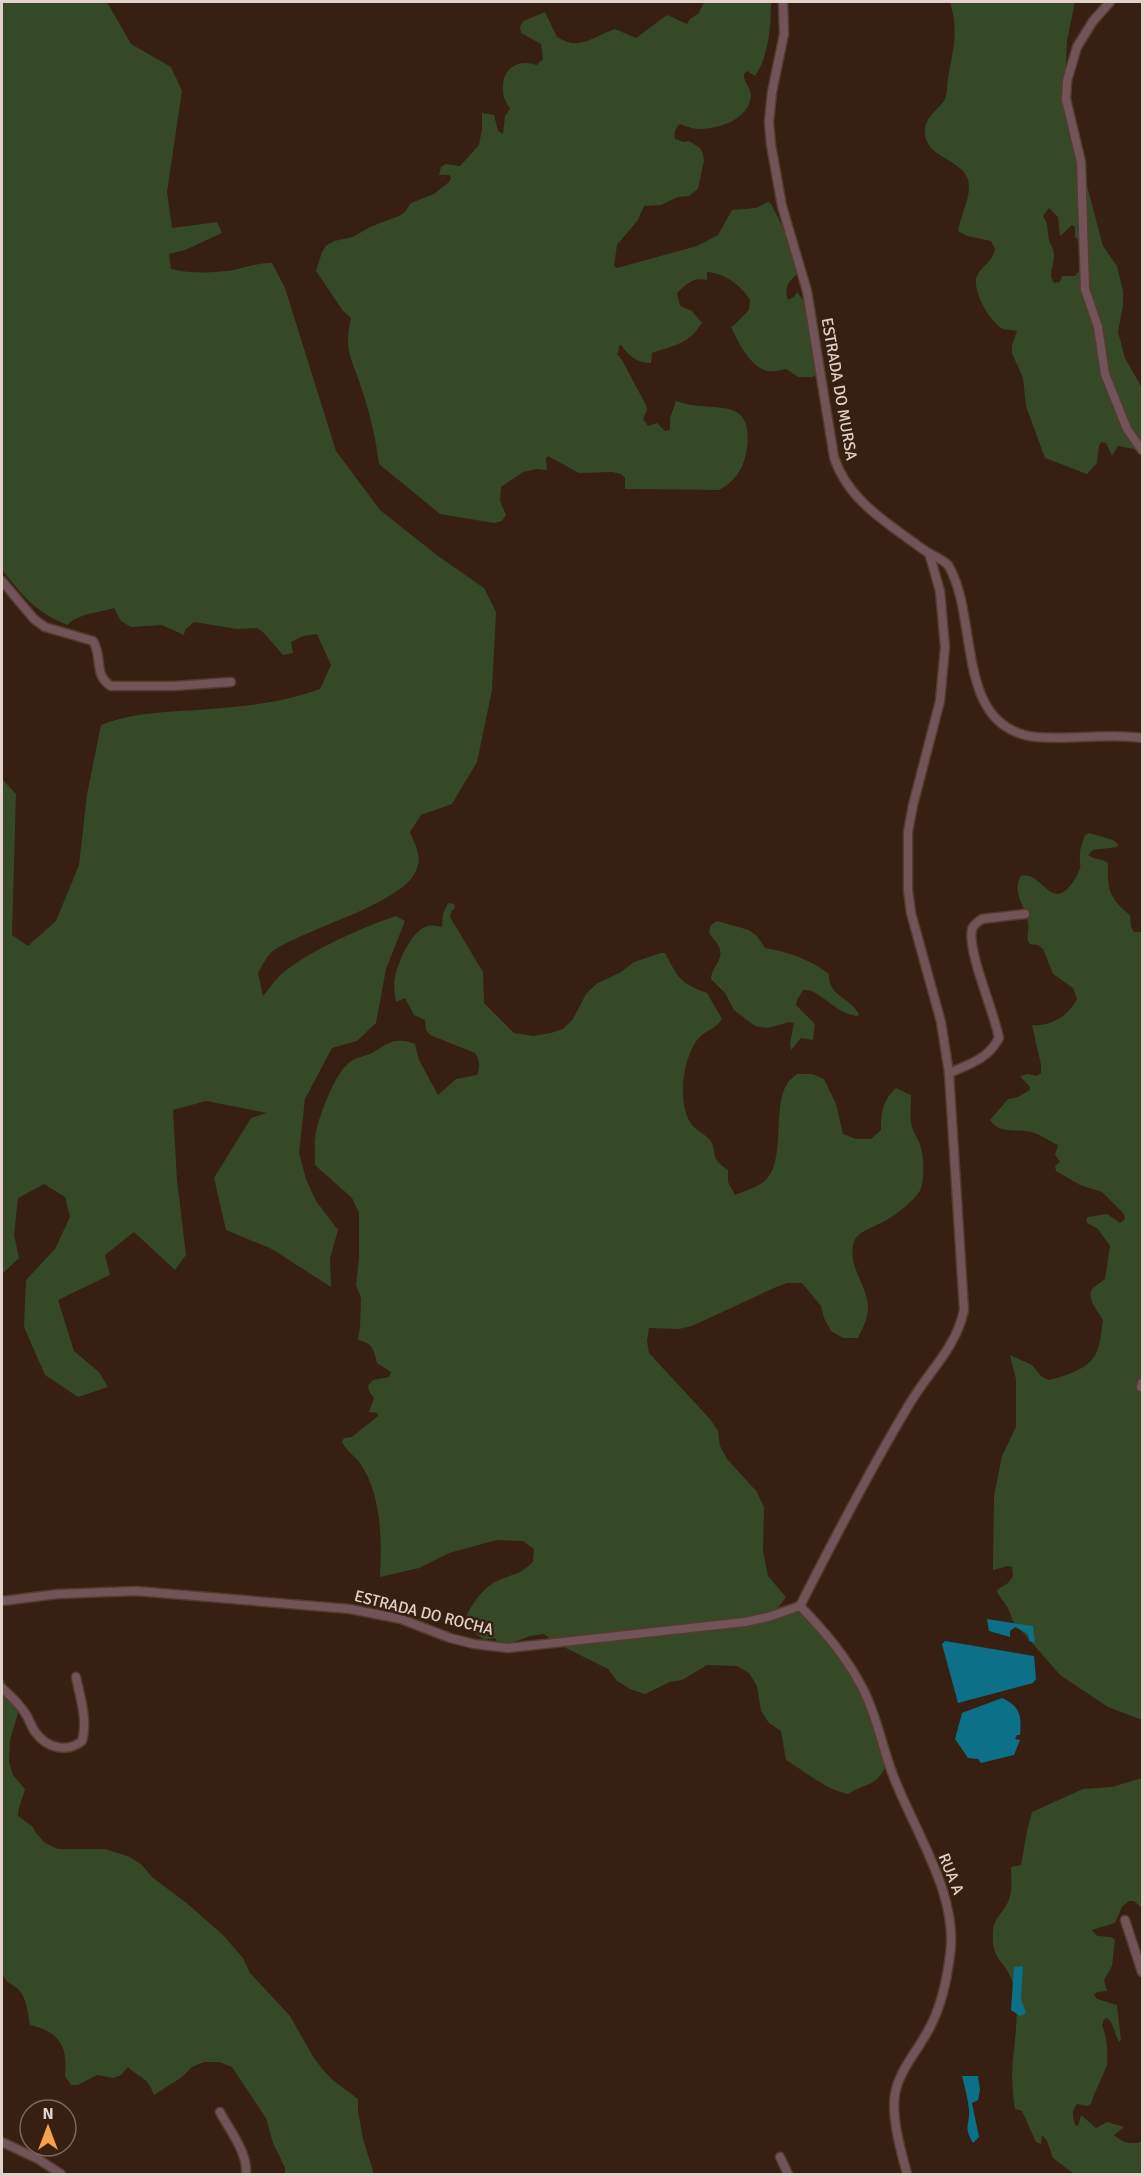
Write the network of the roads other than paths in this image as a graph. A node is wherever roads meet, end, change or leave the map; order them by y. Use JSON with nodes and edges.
{"nodes":[{"id":1,"x":783,"y":2,"type":"edge"},
{"id":2,"x":1110,"y":2,"type":"edge"},
{"id":3,"x":1143,"y":450,"type":"edge"},
{"id":4,"x":929,"y":553,"type":"junction"},
{"id":5,"x":2,"y":581,"type":"edge"},
{"id":6,"x":231,"y":682,"type":"dead end"},
{"id":7,"x":1143,"y":738,"type":"edge"},
{"id":8,"x":1025,"y":914,"type":"dead end"},
{"id":9,"x":949,"y":1073,"type":"junction"},
{"id":10,"x":2,"y":1601,"type":"edge"},
{"id":11,"x":800,"y":1606,"type":"junction"},
{"id":12,"x":76,"y":1677,"type":"dead end"},
{"id":13,"x":2,"y":1688,"type":"edge"},
{"id":14,"x":1125,"y":1920,"type":"dead end"},
{"id":15,"x":1143,"y":1972,"type":"edge"},
{"id":16,"x":220,"y":2112,"type":"dead end"},
{"id":17,"x":2,"y":2142,"type":"edge"},
{"id":18,"x":780,"y":2157,"type":"dead end"},
{"id":19,"x":61,"y":2175,"type":"edge"},
{"id":20,"x":246,"y":2175,"type":"edge"},
{"id":21,"x":788,"y":2175,"type":"edge"},
{"id":22,"x":907,"y":2175,"type":"edge"}],
"edges":[{"from":1,"to":4,"type":"street","name":"ESTRADA DO MURSA"},
{"from":2,"to":3,"type":"street"},
{"from":4,"to":7,"type":"street","name":"ESTRADA DO MURSA"},
{"from":4,"to":9,"type":"street"},
{"from":5,"to":6,"type":"street"},
{"from":8,"to":9,"type":"street"},
{"from":9,"to":11,"type":"street"},
{"from":10,"to":11,"type":"street","name":"ESTRADA DO ROCHA"},
{"from":11,"to":22,"type":"street","name":"RUA A"},
{"from":12,"to":13,"type":"street"},
{"from":14,"to":15,"type":"street"},
{"from":16,"to":20,"type":"street"},
{"from":17,"to":19,"type":"street"},
{"from":18,"to":21,"type":"street"}]}
